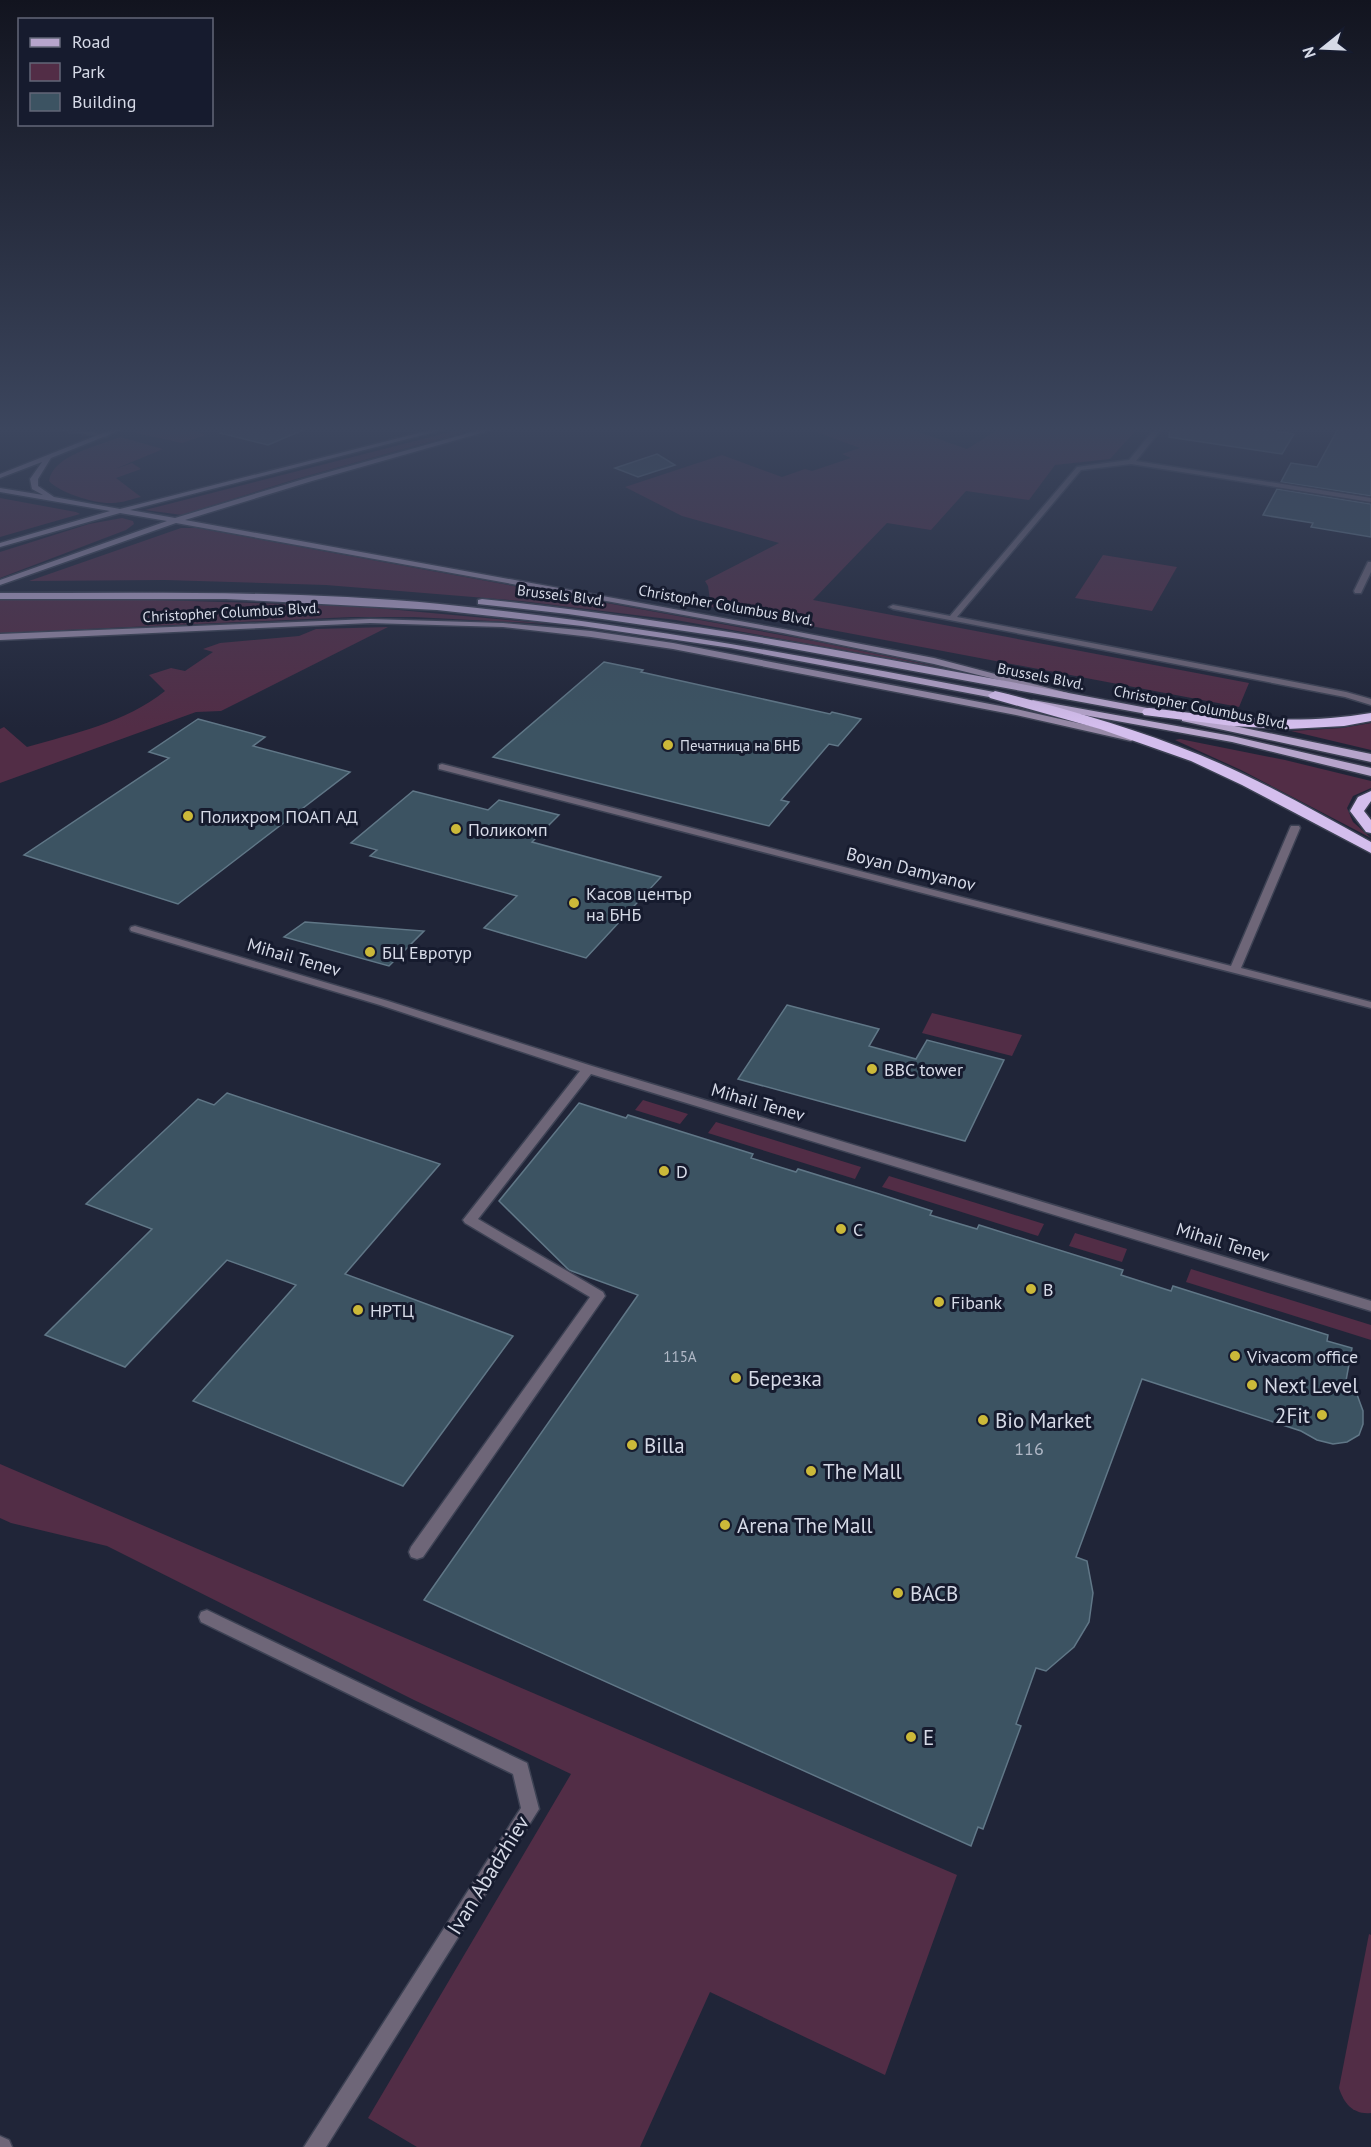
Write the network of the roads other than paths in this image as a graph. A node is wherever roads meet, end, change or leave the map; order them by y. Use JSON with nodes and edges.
{"nodes":[{"id":1,"x":61,"y":527,"type":"edge"},
{"id":2,"x":136,"y":527,"type":"edge"},
{"id":3,"x":158,"y":527,"type":"edge"},
{"id":4,"x":213,"y":527,"type":"edge"},
{"id":5,"x":229,"y":527,"type":"edge"},
{"id":6,"x":1029,"y":527,"type":"edge"},
{"id":7,"x":242,"y":532,"type":"junction"},
{"id":8,"x":0,"y":545,"type":"edge"},
{"id":9,"x":87,"y":551,"type":"junction"},
{"id":10,"x":1371,"y":564,"type":"edge"},
{"id":11,"x":0,"y":585,"type":"edge"},
{"id":12,"x":1358,"y":591,"type":"dead end"},
{"id":13,"x":320,"y":595,"type":"junction"},
{"id":14,"x":0,"y":596,"type":"edge"},
{"id":15,"x":893,"y":607,"type":"dead end"},
{"id":16,"x":952,"y":618,"type":"junction"},
{"id":17,"x":0,"y":637,"type":"edge"},
{"id":18,"x":673,"y":646,"type":"junction"},
{"id":19,"x":845,"y":667,"type":"junction"},
{"id":20,"x":995,"y":695,"type":"junction"},
{"id":21,"x":1371,"y":702,"type":"edge"},
{"id":22,"x":1111,"y":705,"type":"junction"},
{"id":23,"x":1149,"y":712,"type":"junction"},
{"id":24,"x":1371,"y":717,"type":"edge"},
{"id":25,"x":1171,"y":748,"type":"junction"},
{"id":26,"x":1371,"y":758,"type":"edge"},
{"id":27,"x":442,"y":767,"type":"dead end"},
{"id":28,"x":1371,"y":772,"type":"edge"},
{"id":29,"x":1371,"y":795,"type":"edge"},
{"id":30,"x":1295,"y":828,"type":"dead end"},
{"id":31,"x":1371,"y":829,"type":"edge"},
{"id":32,"x":1371,"y":848,"type":"edge"},
{"id":33,"x":135,"y":929,"type":"dead end"},
{"id":34,"x":1235,"y":970,"type":"junction"},
{"id":35,"x":1371,"y":1005,"type":"edge"},
{"id":36,"x":588,"y":1069,"type":"junction"},
{"id":37,"x":1371,"y":1306,"type":"edge"},
{"id":38,"x":417,"y":1552,"type":"dead end"},
{"id":39,"x":207,"y":1617,"type":"dead end"},
{"id":40,"x":314,"y":2147,"type":"edge"}],
"edges":[{"from":1,"to":8,"type":"main road"},
{"from":2,"to":9,"type":"main road"},
{"from":3,"to":9,"type":"main road"},
{"from":4,"to":7,"type":"main road","name":"Christopher Columbus Blvd."},
{"from":5,"to":7,"type":"main road"},
{"from":6,"to":16,"type":"street"},
{"from":7,"to":22,"type":"main road","name":"Christopher Columbus Blvd."},
{"from":9,"to":11,"type":"main road"},
{"from":10,"to":12,"type":"street"},
{"from":11,"to":13,"type":"main road","name":"Brussels Blvd."},
{"from":13,"to":14,"type":"main road","name":"Brussels Blvd."},
{"from":13,"to":19,"type":"main road","name":"Brussels Blvd."},
{"from":13,"to":22,"type":"main road","name":"Brussels Blvd."},
{"from":15,"to":16,"type":"street"},
{"from":16,"to":21,"type":"street"},
{"from":17,"to":18,"type":"main road","name":"Christopher Columbus Blvd."},
{"from":18,"to":19,"type":"main road"},
{"from":18,"to":25,"type":"main road","name":"Christopher Columbus Blvd."},
{"from":19,"to":20,"type":"main road","name":"Christopher Columbus Blvd."},
{"from":20,"to":25,"type":"highway"},
{"from":20,"to":28,"type":"main road","name":"Christopher Columbus Blvd."},
{"from":22,"to":23,"type":"main road","name":"Christopher Columbus Blvd."},
{"from":23,"to":24,"type":"highway"},
{"from":23,"to":26,"type":"main road","name":"Christopher Columbus Blvd."},
{"from":25,"to":32,"type":"highway"},
{"from":27,"to":34,"type":"street","name":"Boyan Damyanov"},
{"from":29,"to":31,"type":"highway"},
{"from":30,"to":34,"type":"street"},
{"from":33,"to":36,"type":"street","name":"Mihail Tenev"},
{"from":34,"to":35,"type":"street","name":"Boyan Damyanov"},
{"from":36,"to":37,"type":"street","name":"Mihail Tenev"},
{"from":36,"to":38,"type":"street"},
{"from":39,"to":40,"type":"street","name":"Ivan Abadzhiev"}]}
